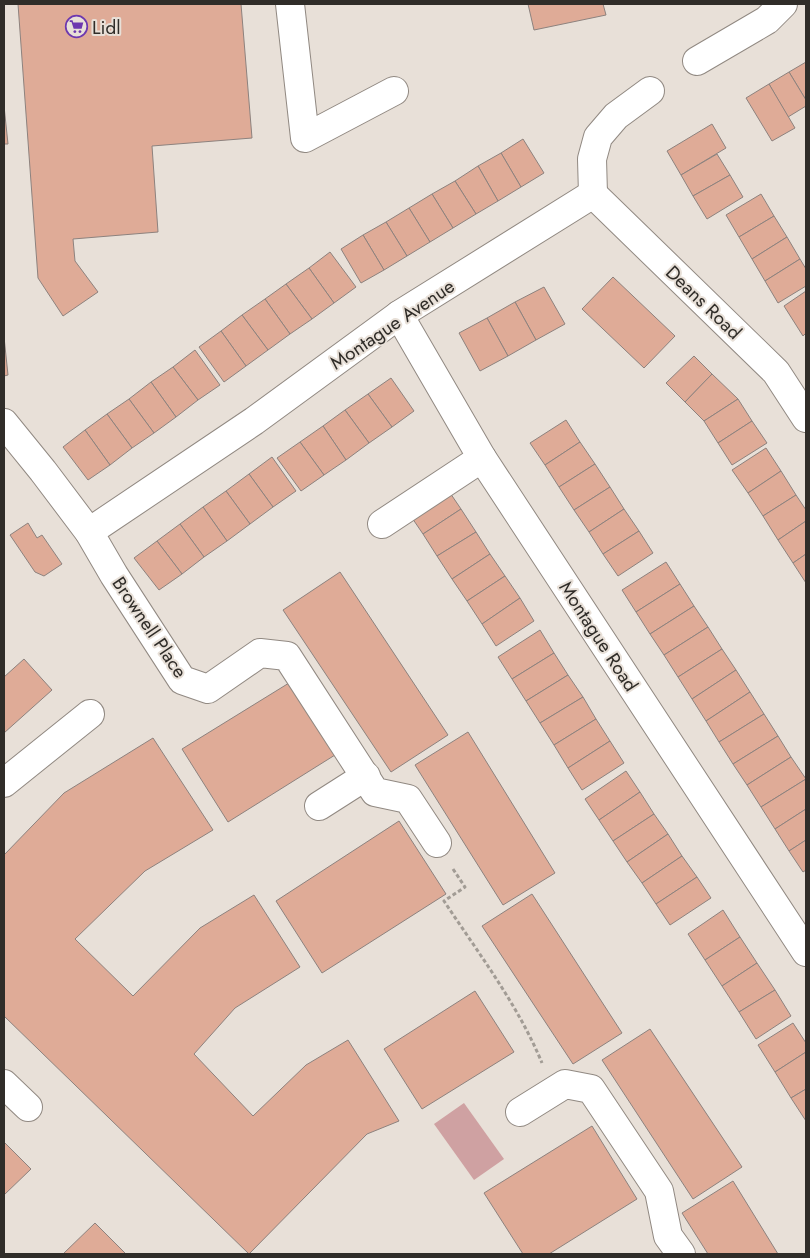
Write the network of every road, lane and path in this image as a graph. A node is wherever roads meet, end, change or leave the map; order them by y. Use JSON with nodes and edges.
{"nodes":[{"id":1,"x":290,"y":4,"type":"edge"},
{"id":2,"x":783,"y":4,"type":"edge"},
{"id":3,"x":697,"y":60,"type":"dead end"},
{"id":4,"x":394,"y":91,"type":"dead end"},
{"id":5,"x":650,"y":91,"type":"dead end"},
{"id":6,"x":594,"y":194,"type":"junction"},
{"id":7,"x":399,"y":315,"type":"junction"},
{"id":8,"x":806,"y":418,"type":"edge"},
{"id":9,"x":4,"y":422,"type":"edge"},
{"id":10,"x":482,"y":458,"type":"junction"},
{"id":11,"x":382,"y":524,"type":"dead end"},
{"id":12,"x":89,"y":532,"type":"junction"},
{"id":13,"x":90,"y":714,"type":"dead end"},
{"id":14,"x":366,"y":776,"type":"junction"},
{"id":15,"x":4,"y":783,"type":"edge"},
{"id":16,"x":320,"y":806,"type":"dead end"},
{"id":17,"x":437,"y":843,"type":"joint"},
{"id":18,"x":806,"y":952,"type":"edge"},
{"id":19,"x":544,"y":1066,"type":"dead end"},
{"id":20,"x":4,"y":1084,"type":"edge"},
{"id":21,"x":28,"y":1107,"type":"dead end"},
{"id":22,"x":520,"y":1112,"type":"dead end"},
{"id":23,"x":681,"y":1254,"type":"edge"}],
"edges":[{"from":1,"to":4,"type":"street"},
{"from":2,"to":3,"type":"street"},
{"from":5,"to":6,"type":"street"},
{"from":6,"to":7,"type":"street","name":"Montague Avenue"},
{"from":6,"to":8,"type":"street","name":"Deans Road"},
{"from":7,"to":10,"type":"street","name":"Montague Road"},
{"from":7,"to":12,"type":"street","name":"Montague Avenue"},
{"from":9,"to":12,"type":"street"},
{"from":10,"to":11,"type":"street"},
{"from":10,"to":18,"type":"street","name":"Montague Road"},
{"from":12,"to":14,"type":"street","name":"Brownell Place"},
{"from":13,"to":15,"type":"street"},
{"from":14,"to":16,"type":"street"},
{"from":14,"to":17,"type":"street","name":"Brownell Place"},
{"from":17,"to":19,"type":"path"},
{"from":20,"to":21,"type":"street"},
{"from":22,"to":23,"type":"street"}]}
